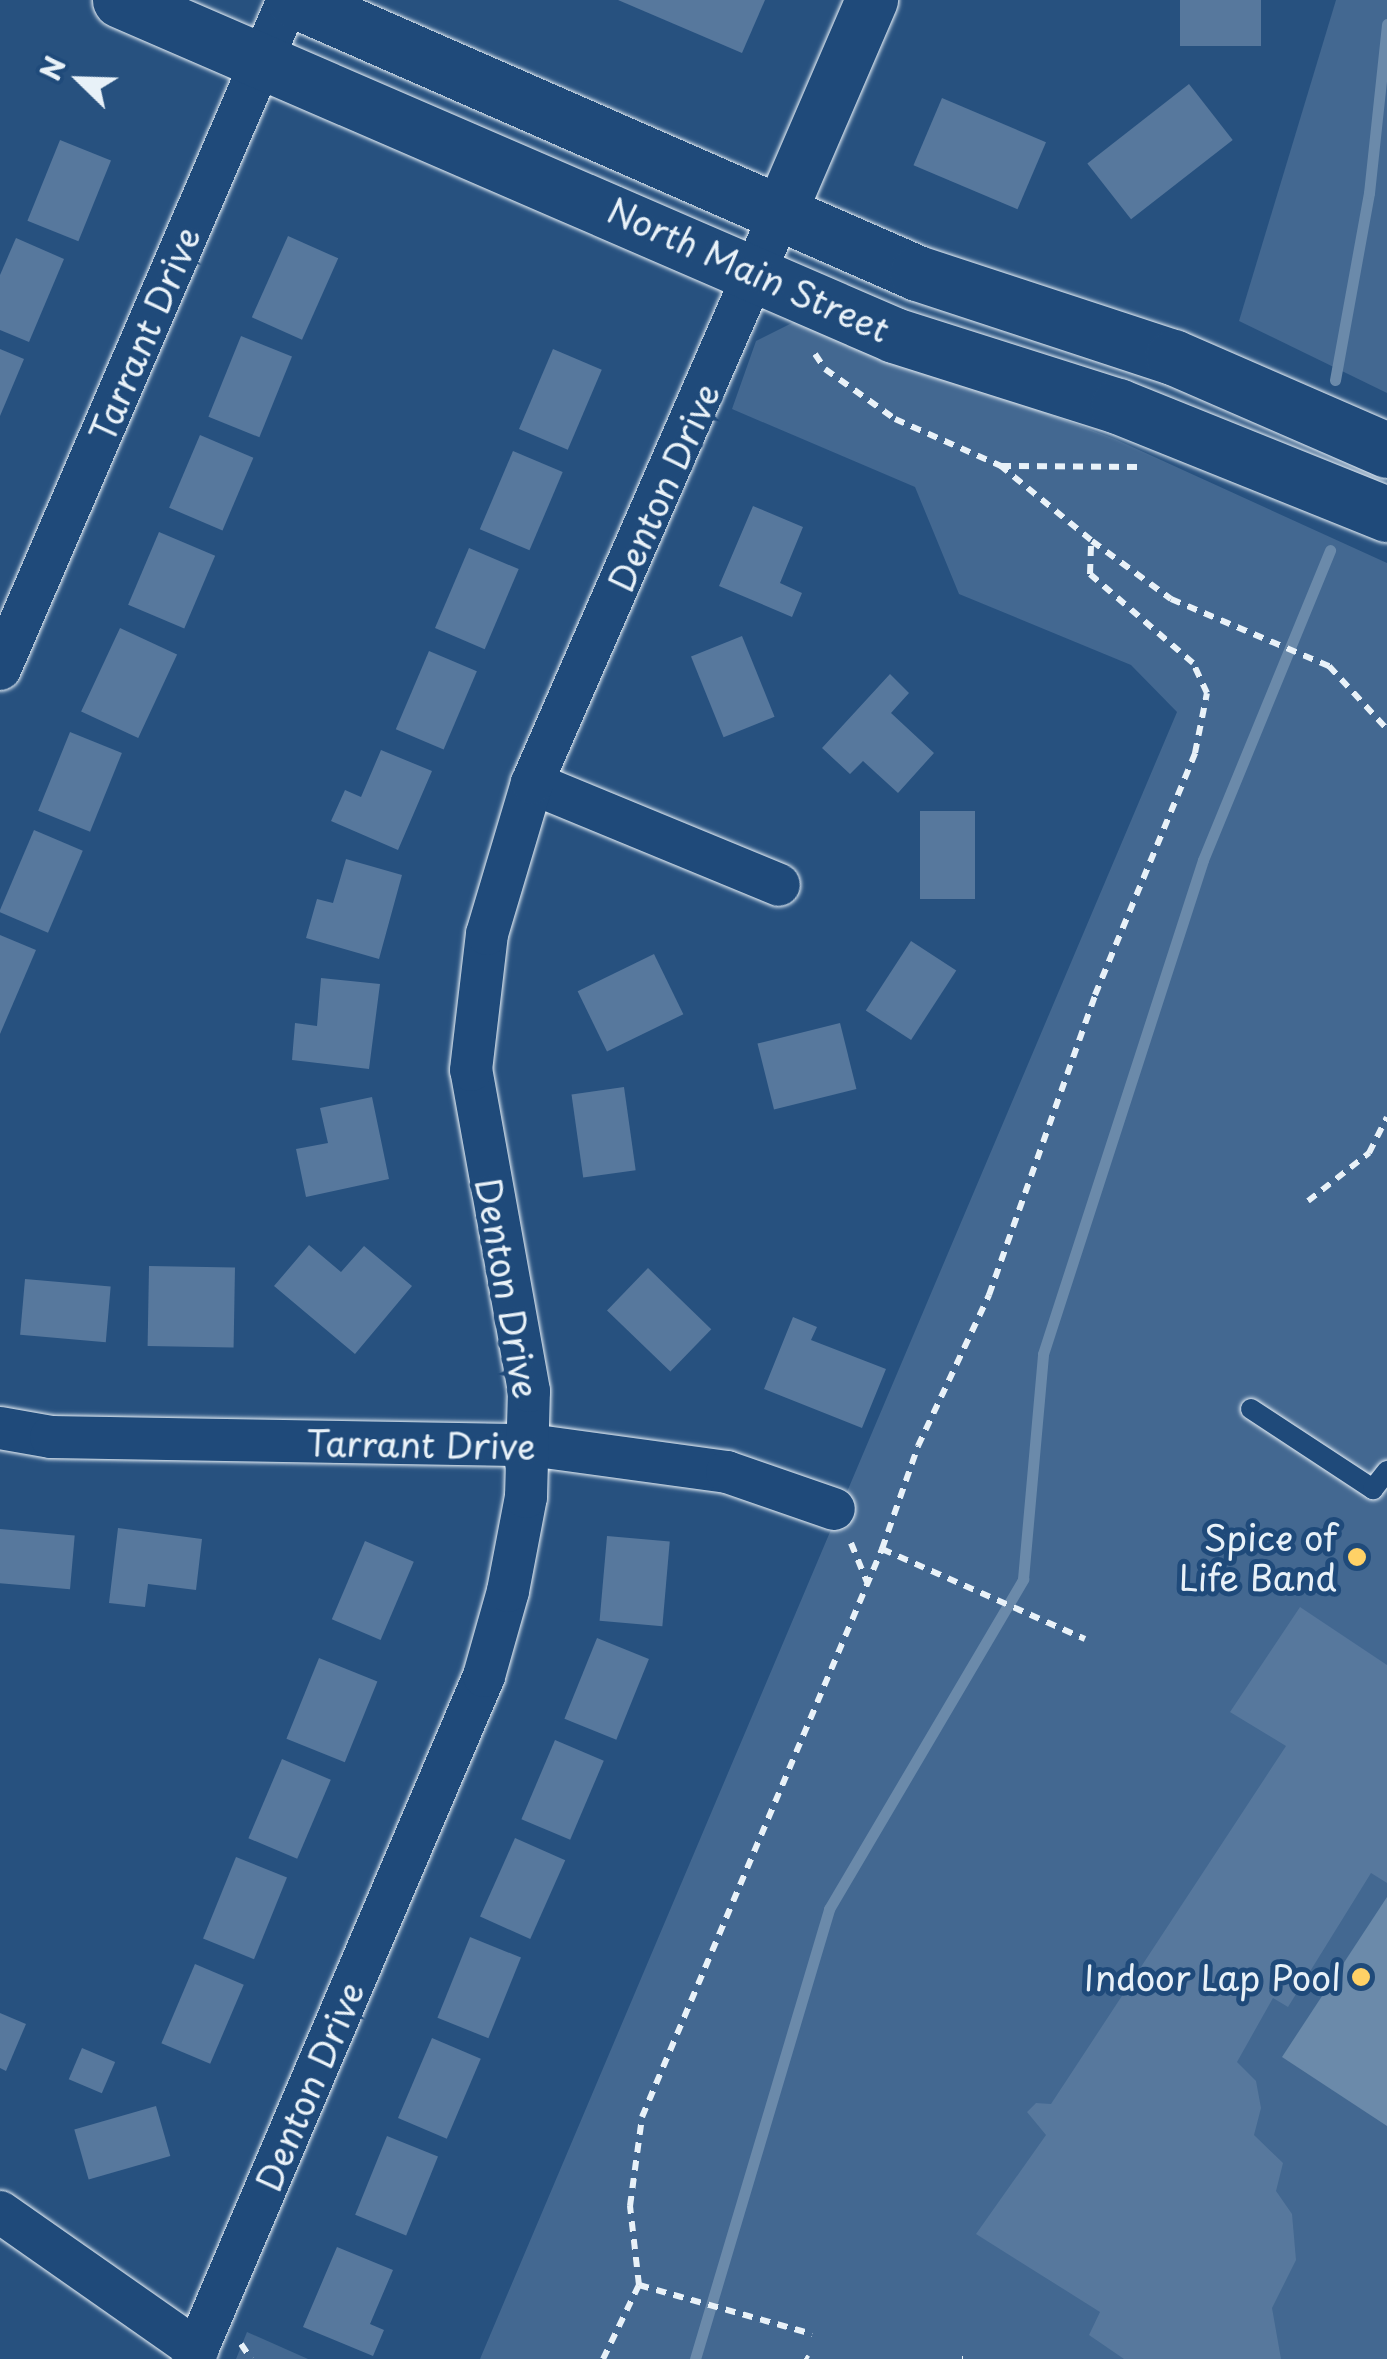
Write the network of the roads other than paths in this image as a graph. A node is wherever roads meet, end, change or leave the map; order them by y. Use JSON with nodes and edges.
{"nodes":[{"id":1,"x":120,"y":0,"type":"edge"},
{"id":2,"x":291,"y":0,"type":"edge"},
{"id":3,"x":872,"y":0,"type":"edge"},
{"id":4,"x":262,"y":60,"type":"junction"},
{"id":5,"x":780,"y":214,"type":"junction"},
{"id":6,"x":758,"y":270,"type":"junction"},
{"id":7,"x":1387,"y":450,"type":"edge"},
{"id":8,"x":1387,"y":514,"type":"edge"},
{"id":9,"x":0,"y":668,"type":"edge"},
{"id":10,"x":532,"y":784,"type":"junction"},
{"id":11,"x":779,"y":885,"type":"dead end"},
{"id":12,"x":1251,"y":1409,"type":"dead end"},
{"id":13,"x":0,"y":1428,"type":"edge"},
{"id":14,"x":530,"y":1445,"type":"junction"},
{"id":15,"x":1387,"y":1471,"type":"edge"},
{"id":16,"x":834,"y":1509,"type":"dead end"},
{"id":17,"x":0,"y":2212,"type":"edge"},
{"id":18,"x":195,"y":2355,"type":"edge"}],
"edges":[{"from":1,"to":4,"type":"main road","name":"North Main Street"},
{"from":2,"to":4,"type":"street","name":"Tarrant Drive"},
{"from":2,"to":5,"type":"main road","name":"North Main Street"},
{"from":3,"to":5,"type":"street"},
{"from":4,"to":6,"type":"main road","name":"North Main Street"},
{"from":4,"to":9,"type":"street","name":"Tarrant Drive"},
{"from":5,"to":6,"type":"street","name":"Denton Drive"},
{"from":5,"to":7,"type":"main road","name":"North Main Street"},
{"from":6,"to":8,"type":"main road","name":"North Main Street"},
{"from":6,"to":10,"type":"street","name":"Denton Drive"},
{"from":10,"to":11,"type":"street"},
{"from":10,"to":14,"type":"street","name":"Denton Drive"},
{"from":12,"to":15,"type":"lane"},
{"from":13,"to":14,"type":"street","name":"Tarrant Drive"},
{"from":14,"to":16,"type":"street","name":"Tarrant Drive"},
{"from":14,"to":18,"type":"street","name":"Denton Drive"},
{"from":17,"to":18,"type":"street"}]}
